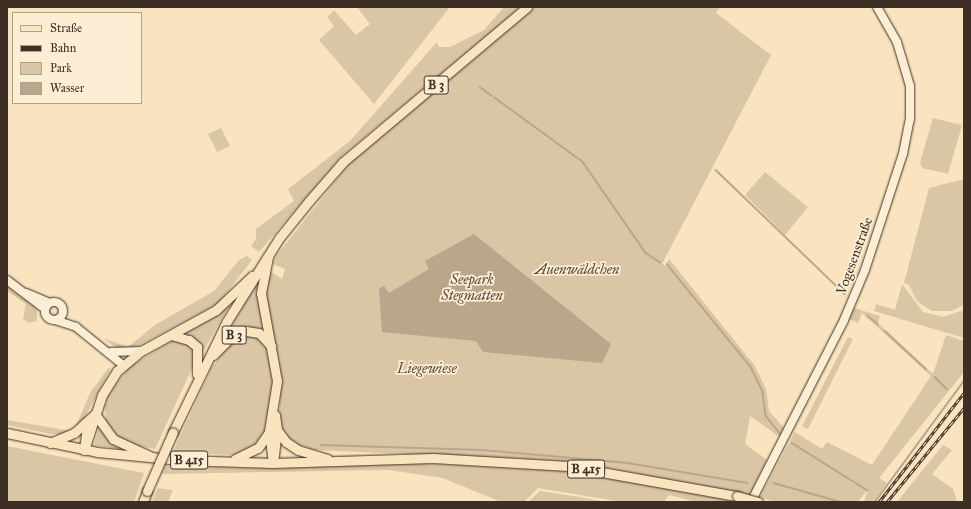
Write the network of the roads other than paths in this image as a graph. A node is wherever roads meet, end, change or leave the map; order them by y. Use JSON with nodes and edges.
{"nodes":[{"id":1,"x":527,"y":7,"type":"edge"},
{"id":2,"x":877,"y":7,"type":"edge"},
{"id":3,"x":259,"y":274,"type":"junction"},
{"id":4,"x":7,"y":280,"type":"edge"},
{"id":5,"x":47,"y":306,"type":"junction"},
{"id":6,"x":63,"y":310,"type":"junction"},
{"id":7,"x":55,"y":320,"type":"junction"},
{"id":8,"x":76,"y":327,"type":"junction"},
{"id":9,"x":171,"y":335,"type":"junction"},
{"id":10,"x":272,"y":347,"type":"junction"},
{"id":11,"x":107,"y":350,"type":"junction"},
{"id":12,"x":141,"y":351,"type":"junction"},
{"id":13,"x":123,"y":365,"type":"junction"},
{"id":14,"x":202,"y":368,"type":"junction"},
{"id":15,"x":197,"y":380,"type":"junction"},
{"id":16,"x":95,"y":414,"type":"junction"},
{"id":17,"x":87,"y":424,"type":"junction"},
{"id":18,"x":273,"y":431,"type":"junction"},
{"id":19,"x":7,"y":433,"type":"edge"},
{"id":20,"x":49,"y":443,"type":"junction"},
{"id":21,"x":84,"y":450,"type":"junction"},
{"id":22,"x":153,"y":458,"type":"junction"},
{"id":23,"x":224,"y":461,"type":"junction"},
{"id":24,"x":335,"y":461,"type":"junction"},
{"id":25,"x":273,"y":462,"type":"junction"},
{"id":26,"x":143,"y":502,"type":"edge"},
{"id":27,"x":751,"y":502,"type":"edge"},
{"id":28,"x":758,"y":502,"type":"edge"}],
"edges":[{"from":1,"to":3,"type":"main road","number":"B 3"},
{"from":2,"to":27,"type":"street","name":"Vogesenstraße"},
{"from":3,"to":9,"type":"main road","number":"B 3"},
{"from":3,"to":10,"type":"main road","number":"B 3"},
{"from":3,"to":14,"type":"main road","number":"B 3"},
{"from":4,"to":5,"type":"street"},
{"from":5,"to":6,"type":"street"},
{"from":5,"to":7,"type":"street"},
{"from":6,"to":7,"type":"street"},
{"from":6,"to":8,"type":"street"},
{"from":7,"to":8,"type":"street"},
{"from":8,"to":11,"type":"street"},
{"from":9,"to":12,"type":"main road","number":"B 3"},
{"from":9,"to":15,"type":"main road","number":"B 3"},
{"from":10,"to":14,"type":"main road","number":"B 3"},
{"from":10,"to":18,"type":"main road","number":"B 3"},
{"from":11,"to":12,"type":"street","number":"B 3"},
{"from":11,"to":13,"type":"street"},
{"from":12,"to":13,"type":"main road","number":"B 3"},
{"from":13,"to":16,"type":"main road","number":"B 3"},
{"from":14,"to":15,"type":"main road","number":"B 3"},
{"from":15,"to":26,"type":"main road","number":"B 3","bridge":true},
{"from":16,"to":17,"type":"main road","number":"B 3"},
{"from":16,"to":21,"type":"main road","number":"B 3"},
{"from":16,"to":22,"type":"main road"},
{"from":17,"to":20,"type":"main road","number":"B 3"},
{"from":17,"to":21,"type":"main road"},
{"from":18,"to":23,"type":"main road","number":"B 3"},
{"from":18,"to":24,"type":"main road"},
{"from":18,"to":25,"type":"main road","number":"B 3"},
{"from":19,"to":20,"type":"main road","number":"B 415"},
{"from":20,"to":21,"type":"main road","number":"B 415"},
{"from":21,"to":22,"type":"main road","number":"B 415"},
{"from":22,"to":23,"type":"main road","number":"B 415"},
{"from":23,"to":25,"type":"main road","number":"B 415"},
{"from":24,"to":25,"type":"main road","number":"B 415"},
{"from":24,"to":28,"type":"main road","number":"B 415","bridge":true}]}
